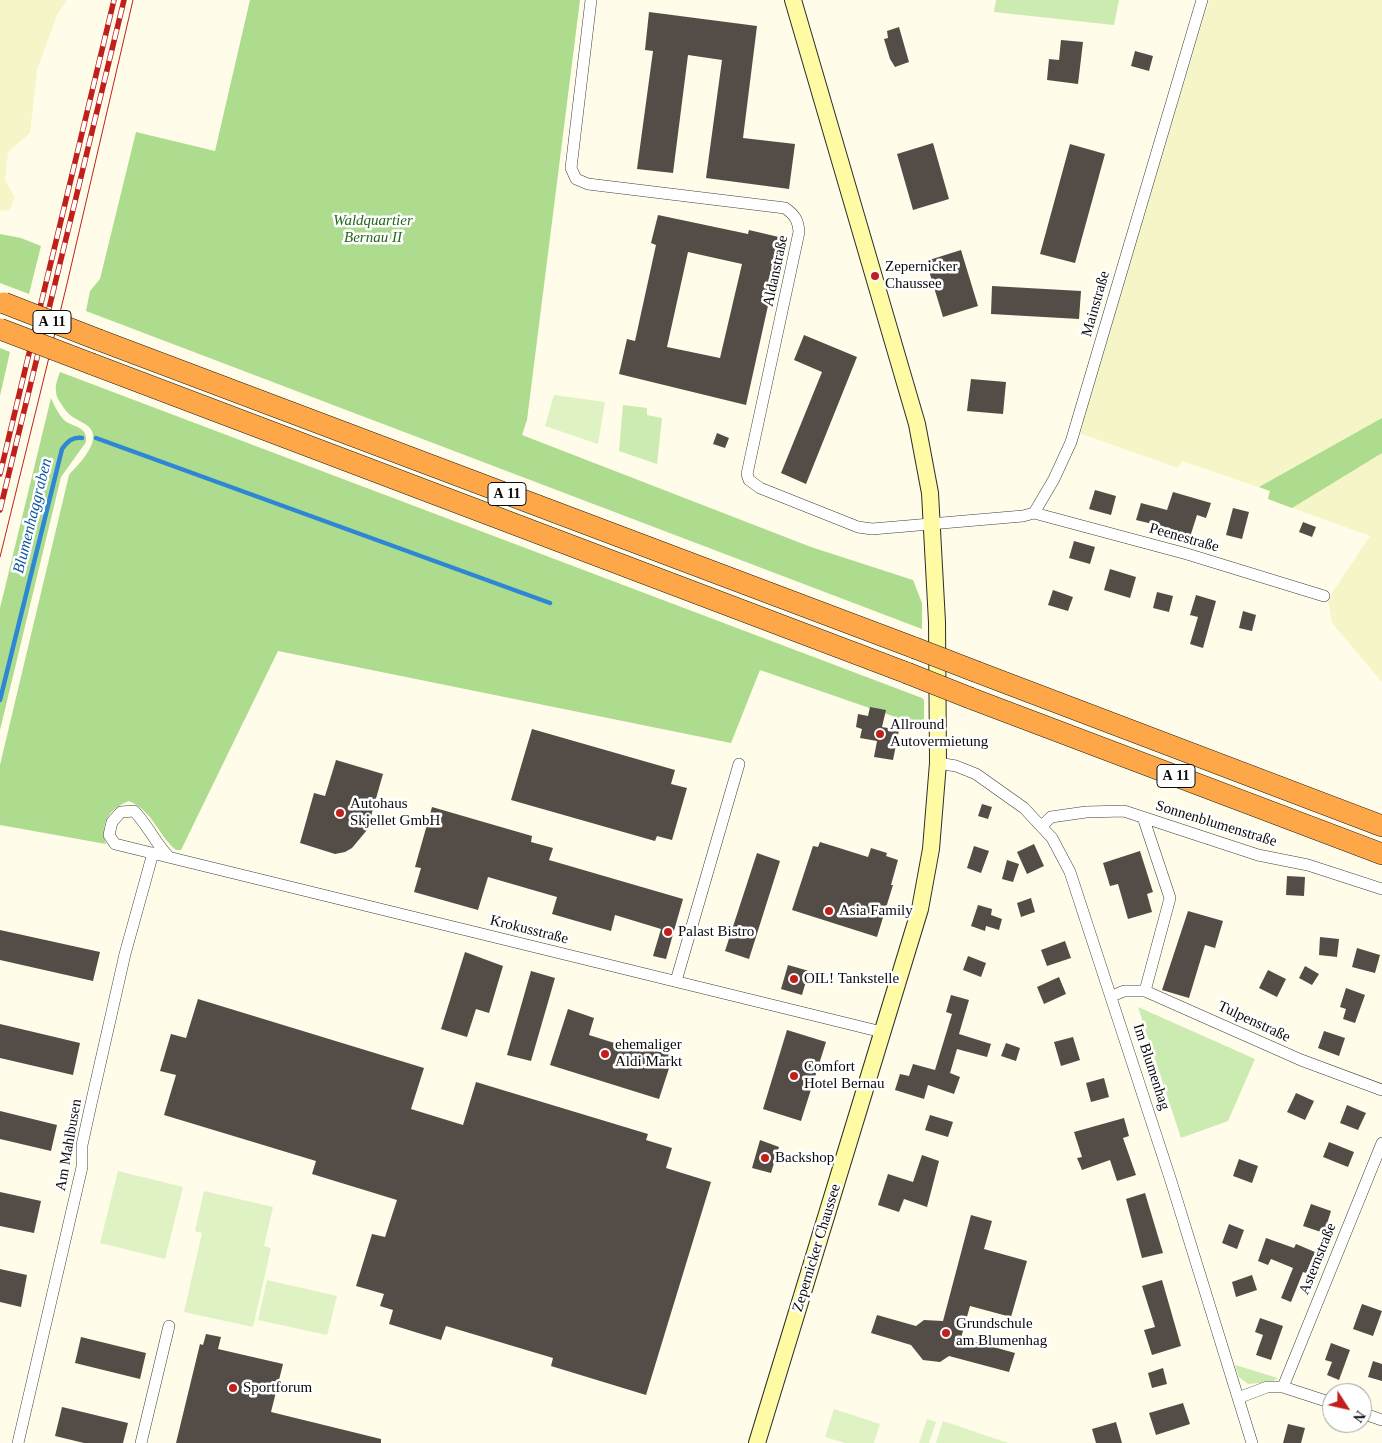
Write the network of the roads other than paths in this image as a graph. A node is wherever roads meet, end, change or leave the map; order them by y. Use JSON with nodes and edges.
{"nodes":[{"id":1,"x":591,"y":0,"type":"edge"},
{"id":2,"x":793,"y":0,"type":"edge"},
{"id":3,"x":1202,"y":0,"type":"edge"},
{"id":4,"x":2,"y":303,"type":"edge"},
{"id":5,"x":0,"y":329,"type":"edge"},
{"id":6,"x":1034,"y":513,"type":"junction"},
{"id":7,"x":933,"y":523,"type":"junction"},
{"id":8,"x":1324,"y":596,"type":"dead end"},
{"id":9,"x":938,"y":763,"type":"junction"},
{"id":10,"x":739,"y":764,"type":"dead end"},
{"id":11,"x":1143,"y":817,"type":"junction"},
{"id":12,"x":1042,"y":826,"type":"junction"},
{"id":13,"x":1382,"y":826,"type":"edge"},
{"id":14,"x":153,"y":853,"type":"junction"},
{"id":15,"x":1382,"y":854,"type":"edge"},
{"id":16,"x":169,"y":857,"type":"junction"},
{"id":17,"x":1382,"y":889,"type":"edge"},
{"id":18,"x":676,"y":981,"type":"junction"},
{"id":19,"x":1145,"y":991,"type":"junction"},
{"id":20,"x":1112,"y":996,"type":"junction"},
{"id":21,"x":882,"y":1032,"type":"junction"},
{"id":22,"x":1382,"y":1090,"type":"edge"},
{"id":23,"x":1382,"y":1143,"type":"edge"},
{"id":24,"x":169,"y":1326,"type":"dead end"},
{"id":25,"x":1283,"y":1387,"type":"junction"},
{"id":26,"x":1238,"y":1398,"type":"junction"},
{"id":27,"x":1322,"y":1400,"type":"edge"},
{"id":28,"x":18,"y":1443,"type":"edge"},
{"id":29,"x":141,"y":1443,"type":"edge"},
{"id":30,"x":757,"y":1443,"type":"edge"},
{"id":31,"x":1252,"y":1443,"type":"edge"}],
"edges":[{"from":1,"to":7,"type":"street","name":"Aldanstraße"},
{"from":2,"to":7,"type":"main road","name":"Zepernicker Chaussee"},
{"from":3,"to":6,"type":"street","name":"Mainstraße"},
{"from":4,"to":13,"type":"highway","number":"A 11","bridge":true},
{"from":5,"to":15,"type":"highway","number":"A 11","bridge":true},
{"from":6,"to":7,"type":"street"},
{"from":6,"to":8,"type":"street","name":"Peenestraße"},
{"from":7,"to":9,"type":"main road","name":"Zepernicker Chaussee"},
{"from":9,"to":12,"type":"street","name":"Im Blumenhag"},
{"from":9,"to":21,"type":"main road","name":"Zepernicker Chaussee"},
{"from":10,"to":18,"type":"street"},
{"from":11,"to":12,"type":"street","name":"Sonnenblumenstraße"},
{"from":11,"to":17,"type":"street","name":"Sonnenblumenstraße"},
{"from":11,"to":19,"type":"street"},
{"from":12,"to":20,"type":"street","name":"Im Blumenhag"},
{"from":14,"to":16,"type":"street","name":"Krokusstraße"},
{"from":14,"to":16,"type":"street","name":"Krokusstraße"},
{"from":14,"to":28,"type":"street","name":"Am Mahlbusen"},
{"from":16,"to":18,"type":"street","name":"Krokusstraße"},
{"from":18,"to":21,"type":"street","name":"Krokusstraße"},
{"from":19,"to":20,"type":"street","name":"Tulpenstraße"},
{"from":19,"to":22,"type":"street","name":"Tulpenstraße"},
{"from":20,"to":26,"type":"street","name":"Im Blumenhag"},
{"from":21,"to":30,"type":"main road","name":"Zepernicker Chaussee"},
{"from":23,"to":25,"type":"street","name":"Asternstraße"},
{"from":24,"to":29,"type":"street"},
{"from":25,"to":26,"type":"street"},
{"from":25,"to":27,"type":"street"},
{"from":26,"to":31,"type":"street","name":"Im Blumenhag"}]}
